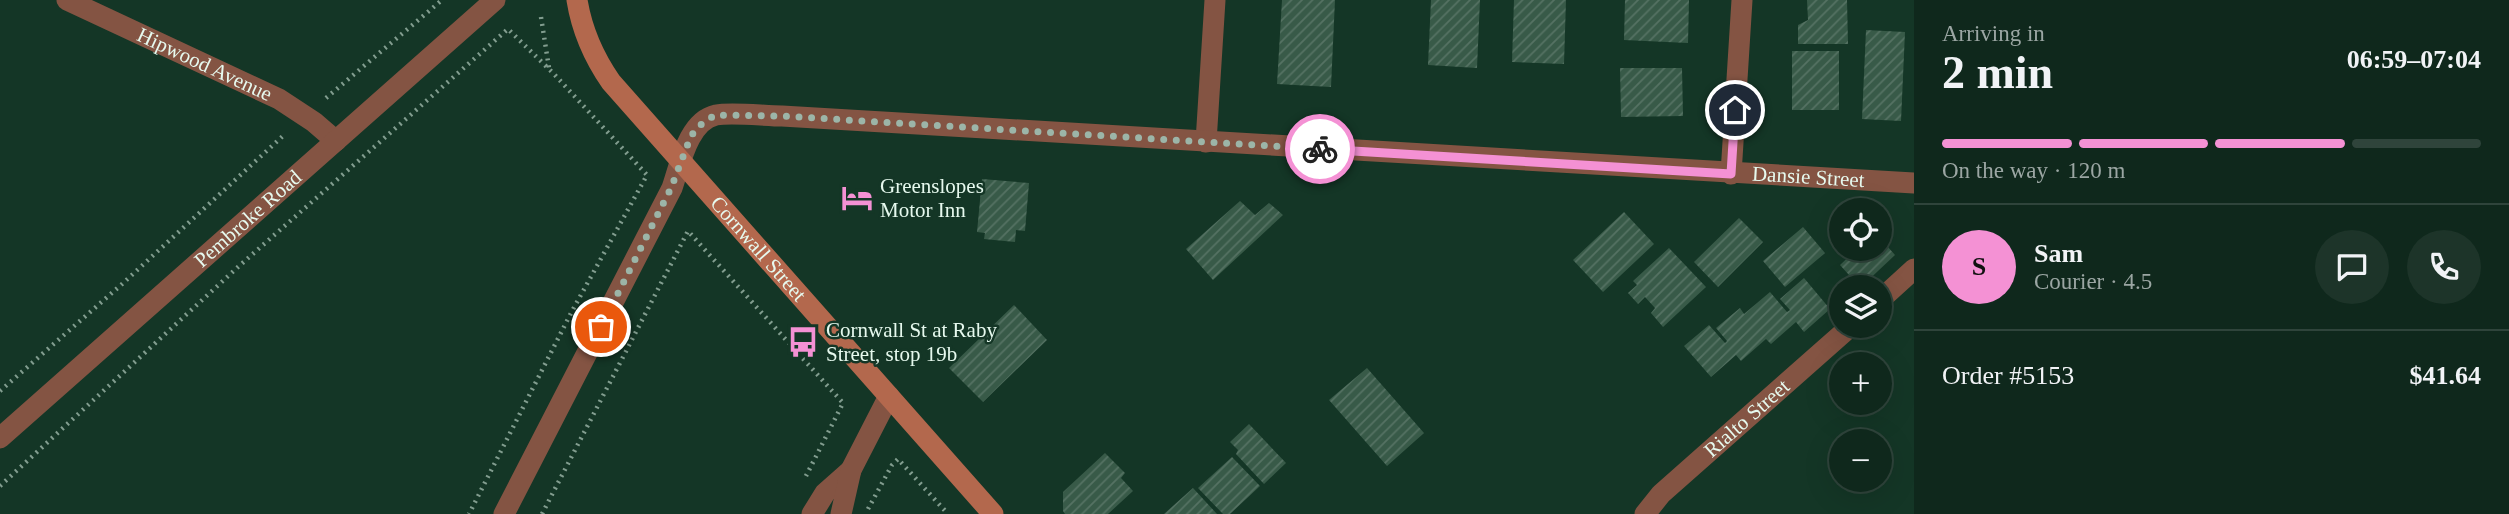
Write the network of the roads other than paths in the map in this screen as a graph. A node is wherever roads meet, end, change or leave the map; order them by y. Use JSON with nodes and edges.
{"nodes":[{"id":1,"x":66,"y":0,"type":"edge"},
{"id":2,"x":495,"y":0,"type":"edge"},
{"id":3,"x":577,"y":0,"type":"edge"},
{"id":4,"x":1215,"y":0,"type":"edge"},
{"id":5,"x":1742,"y":0,"type":"edge"},
{"id":6,"x":335,"y":141,"type":"junction"},
{"id":7,"x":1206,"y":142,"type":"junction"},
{"id":8,"x":681,"y":163,"type":"junction"},
{"id":9,"x":1731,"y":174,"type":"junction"},
{"id":10,"x":1914,"y":183,"type":"edge"},
{"id":11,"x":1914,"y":269,"type":"edge"},
{"id":12,"x":1892,"y":289,"type":"edge"},
{"id":13,"x":1837,"y":338,"type":"edge"},
{"id":14,"x":889,"y":396,"type":"junction"},
{"id":15,"x":0,"y":438,"type":"edge"},
{"id":16,"x":851,"y":470,"type":"junction"},
{"id":17,"x":504,"y":514,"type":"edge"},
{"id":18,"x":812,"y":514,"type":"edge"},
{"id":19,"x":841,"y":514,"type":"edge"},
{"id":20,"x":993,"y":514,"type":"edge"},
{"id":21,"x":1646,"y":514,"type":"edge"}],
"edges":[{"from":1,"to":6,"type":"street","name":"Hipwood Avenue"},
{"from":2,"to":6,"type":"street","name":"Pembroke Road"},
{"from":3,"to":8,"type":"main road","name":"Cornwall Street"},
{"from":4,"to":7,"type":"street"},
{"from":5,"to":9,"type":"street"},
{"from":6,"to":15,"type":"street","name":"Pembroke Road"},
{"from":7,"to":8,"type":"street","name":"Dansie Street"},
{"from":7,"to":9,"type":"street","name":"Dansie Street"},
{"from":8,"to":14,"type":"main road","name":"Cornwall Street"},
{"from":8,"to":17,"type":"street","name":"Dansie Street"},
{"from":9,"to":10,"type":"street","name":"Dansie Street"},
{"from":11,"to":12,"type":"street"},
{"from":13,"to":21,"type":"street","name":"Rialto Street"},
{"from":14,"to":16,"type":"street"},
{"from":14,"to":20,"type":"main road","name":"Cornwall Street"},
{"from":16,"to":18,"type":"street"},
{"from":16,"to":19,"type":"street"}]}
